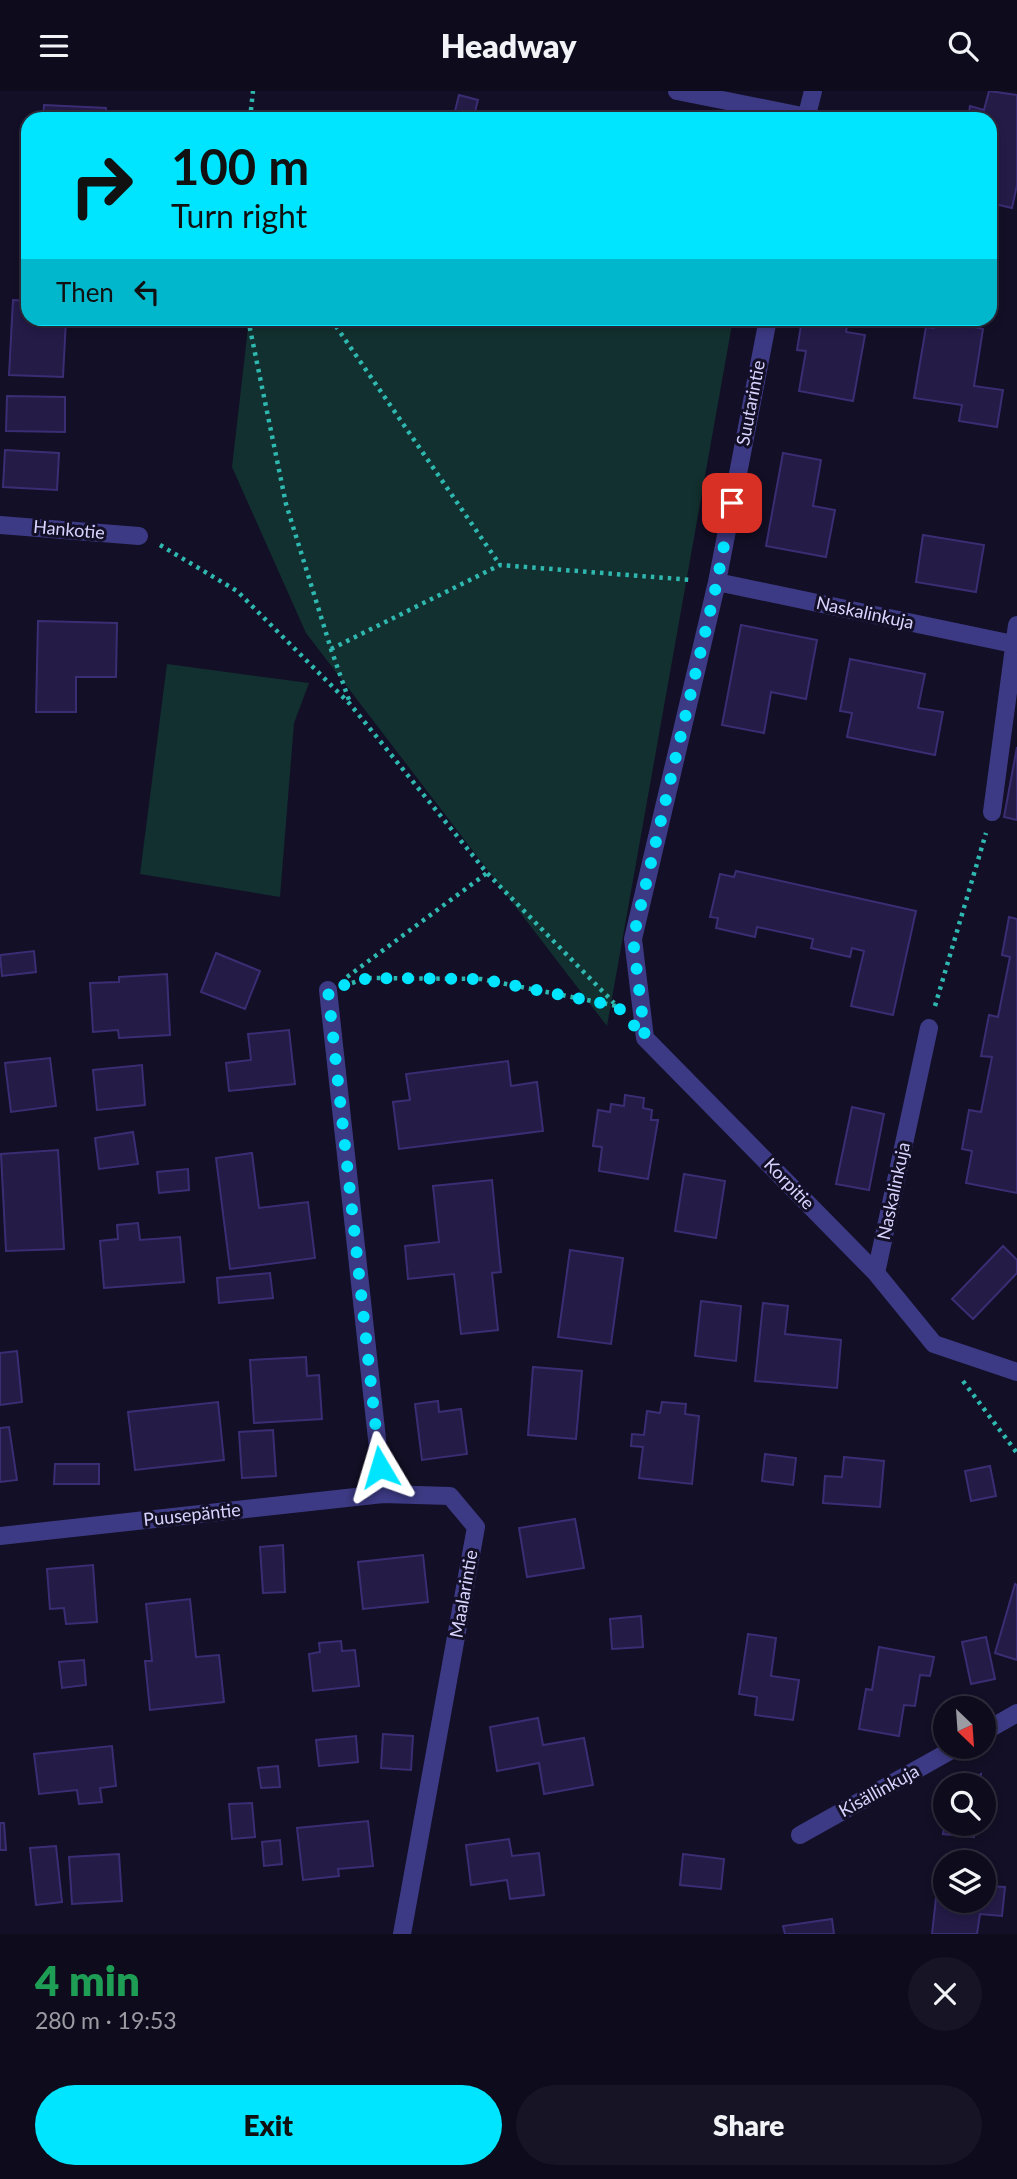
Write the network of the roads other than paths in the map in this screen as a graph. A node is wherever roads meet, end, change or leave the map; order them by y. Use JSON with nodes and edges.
{"nodes":[{"id":1,"x":677,"y":91,"type":"edge"},
{"id":2,"x":813,"y":91,"type":"edge"},
{"id":3,"x":778,"y":112,"type":"edge"},
{"id":4,"x":808,"y":112,"type":"edge"},
{"id":5,"x":767,"y":326,"type":"edge"},
{"id":6,"x":0,"y":525,"type":"edge"},
{"id":7,"x":139,"y":536,"type":"road end"},
{"id":8,"x":717,"y":582,"type":"junction"},
{"id":9,"x":1017,"y":625,"type":"edge"},
{"id":10,"x":1013,"y":644,"type":"junction"},
{"id":11,"x":992,"y":812,"type":"road end"},
{"id":12,"x":328,"y":990,"type":"road end"},
{"id":13,"x":929,"y":1028,"type":"road end"},
{"id":14,"x":645,"y":1038,"type":"joint"},
{"id":15,"x":876,"y":1273,"type":"junction"},
{"id":16,"x":1017,"y":1372,"type":"edge"},
{"id":17,"x":383,"y":1494,"type":"junction"},
{"id":18,"x":0,"y":1536,"type":"edge"},
{"id":19,"x":1017,"y":1713,"type":"edge"},
{"id":20,"x":996,"y":1725,"type":"edge"},
{"id":21,"x":936,"y":1759,"type":"edge"},
{"id":22,"x":800,"y":1835,"type":"dead end"},
{"id":23,"x":402,"y":1934,"type":"edge"}],
"edges":[{"from":1,"to":3,"type":"street"},
{"from":2,"to":4,"type":"street"},
{"from":5,"to":8,"type":"street","name":"Suutarintie"},
{"from":6,"to":7,"type":"street","name":"Hankotie"},
{"from":8,"to":10,"type":"street","name":"Naskalinkuja"},
{"from":8,"to":14,"type":"street","name":"Suutarintie"},
{"from":9,"to":10,"type":"street"},
{"from":10,"to":11,"type":"street"},
{"from":12,"to":17,"type":"street"},
{"from":13,"to":15,"type":"street","name":"Naskalinkuja"},
{"from":14,"to":15,"type":"street","name":"Korpitie"},
{"from":15,"to":16,"type":"street","name":"Korpitie"},
{"from":17,"to":18,"type":"street","name":"Puusepäntie"},
{"from":17,"to":23,"type":"street","name":"Maalarintie"},
{"from":19,"to":20,"type":"street"},
{"from":21,"to":22,"type":"street","name":"Kisällinkuja"}]}
